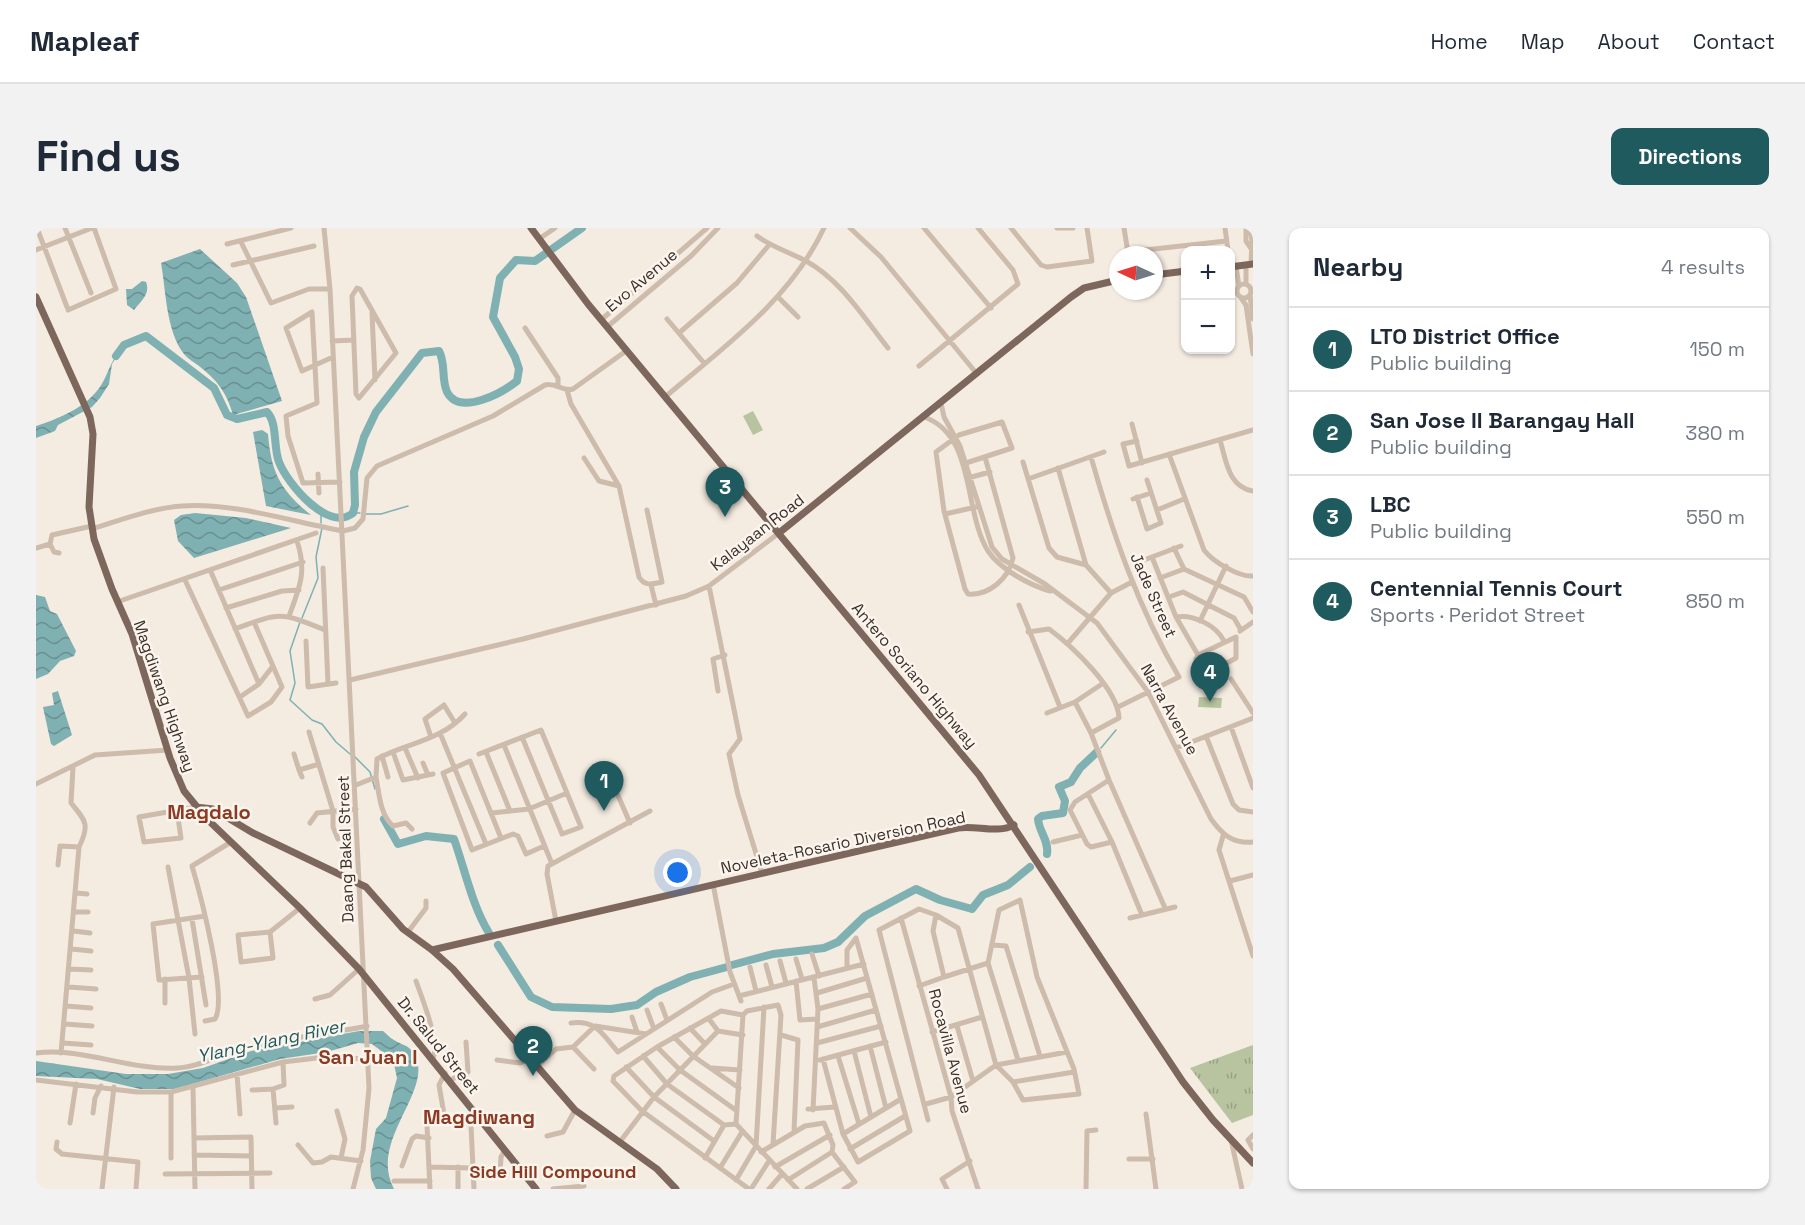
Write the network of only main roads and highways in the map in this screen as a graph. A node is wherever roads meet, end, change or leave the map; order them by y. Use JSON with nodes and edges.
{"nodes":[{"id":1,"x":531,"y":228,"type":"edge"},
{"id":2,"x":1250,"y":264,"type":"edge"},
{"id":3,"x":1235,"y":267,"type":"edge"},
{"id":4,"x":1181,"y":272,"type":"edge"},
{"id":5,"x":1163,"y":274,"type":"edge"},
{"id":6,"x":1109,"y":282,"type":"edge"},
{"id":7,"x":36,"y":297,"type":"edge"},
{"id":8,"x":779,"y":533,"type":"junction"},
{"id":9,"x":196,"y":807,"type":"junction"},
{"id":10,"x":1014,"y":825,"type":"junction"},
{"id":11,"x":432,"y":950,"type":"junction"},
{"id":12,"x":361,"y":972,"type":"joint"},
{"id":13,"x":1252,"y":1161,"type":"edge"},
{"id":14,"x":536,"y":1189,"type":"edge"},
{"id":15,"x":676,"y":1189,"type":"edge"}],
"edges":[{"from":1,"to":8,"type":"main road","name":"Antero Soriano Highway"},
{"from":2,"to":3,"type":"main road"},
{"from":4,"to":5,"type":"main road"},
{"from":6,"to":8,"type":"main road","name":"Kalayaan Road"},
{"from":7,"to":9,"type":"main road","name":"Magdiwang Highway"},
{"from":8,"to":10,"type":"main road","name":"Antero Soriano Highway"},
{"from":9,"to":11,"type":"main road"},
{"from":9,"to":12,"type":"main road","name":"Magdiwang Highway"},
{"from":10,"to":11,"type":"main road","name":"Noveleta-Rosario Diversion Road"},
{"from":10,"to":13,"type":"main road","name":"Antero Soriano Highway"},
{"from":11,"to":15,"type":"main road"},
{"from":12,"to":14,"type":"main road","name":"Dr. Salud Street"}]}
